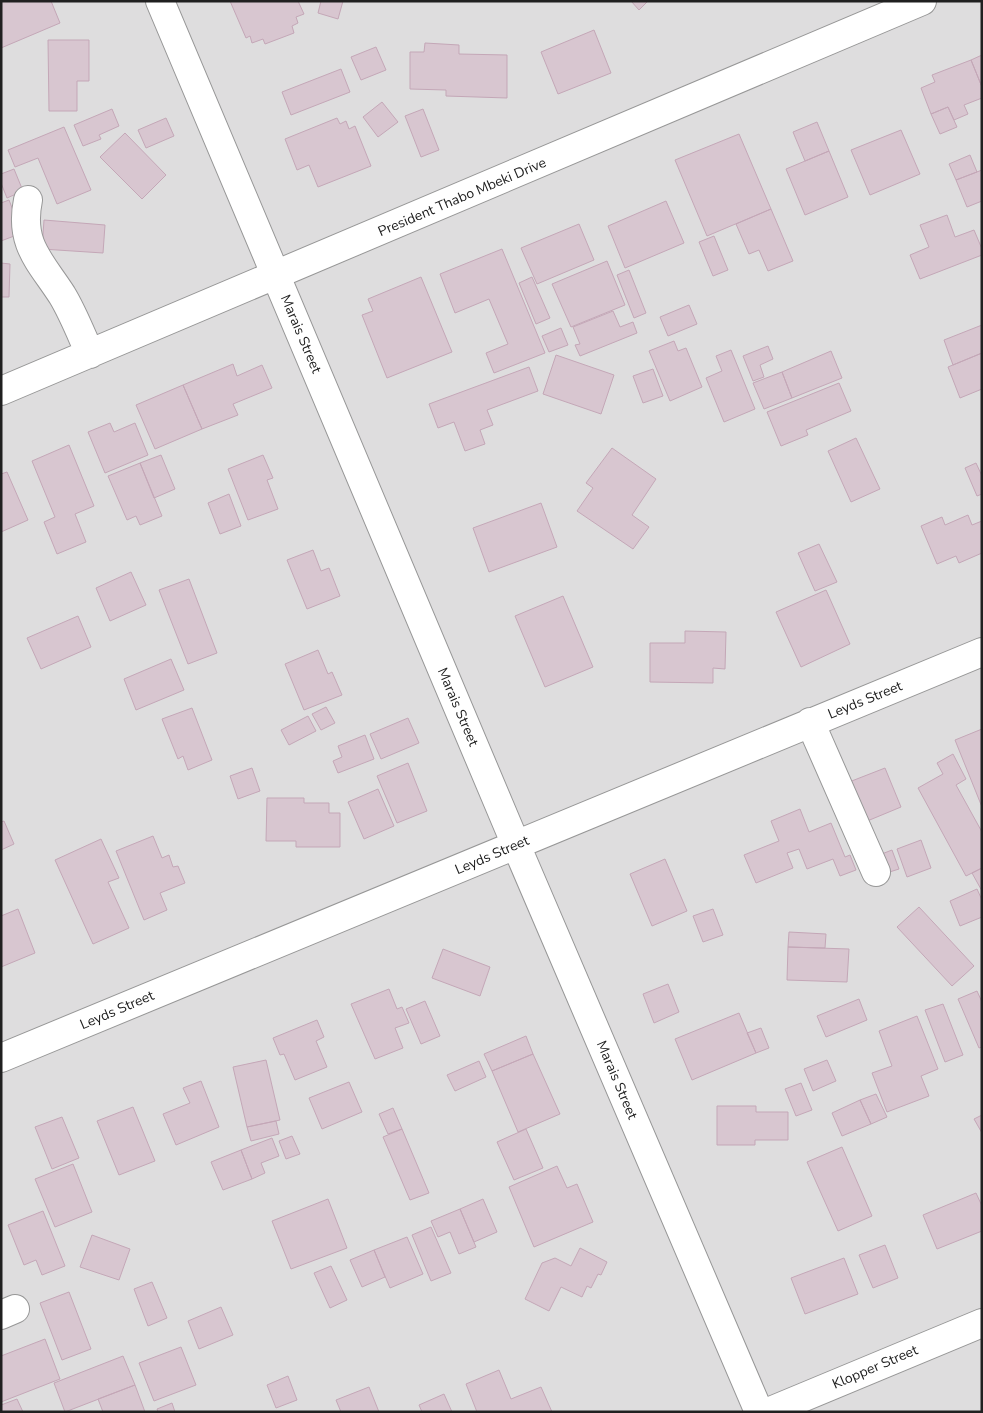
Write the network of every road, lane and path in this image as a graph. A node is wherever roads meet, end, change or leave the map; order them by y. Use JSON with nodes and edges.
{"nodes":[{"id":1,"x":160,"y":1,"type":"edge"},
{"id":2,"x":922,"y":1,"type":"edge"},
{"id":3,"x":28,"y":200,"type":"dead end"},
{"id":4,"x":277,"y":276,"type":"junction"},
{"id":5,"x":90,"y":354,"type":"junction"},
{"id":6,"x":1,"y":391,"type":"edge"},
{"id":7,"x":982,"y":652,"type":"edge"},
{"id":8,"x":810,"y":722,"type":"junction"},
{"id":9,"x":516,"y":845,"type":"junction"},
{"id":10,"x":876,"y":872,"type":"dead end"},
{"id":11,"x":1,"y":1058,"type":"edge"},
{"id":12,"x":982,"y":1323,"type":"edge"},
{"id":13,"x":759,"y":1412,"type":"edge"},
{"id":14,"x":768,"y":1412,"type":"edge"}],
"edges":[{"from":1,"to":4,"type":"street","name":"Marais Street"},
{"from":2,"to":4,"type":"street","name":"President Thabo Mbeki Drive"},
{"from":3,"to":5,"type":"street"},
{"from":4,"to":5,"type":"street","name":"President Thabo Mbeki Drive"},
{"from":4,"to":9,"type":"street","name":"Marais Street"},
{"from":5,"to":6,"type":"street","name":"President Thabo Mbeki Drive"},
{"from":7,"to":8,"type":"street","name":"Leyds Street"},
{"from":8,"to":9,"type":"street","name":"Leyds Street"},
{"from":8,"to":10,"type":"street"},
{"from":9,"to":11,"type":"street","name":"Leyds Street"},
{"from":9,"to":13,"type":"street","name":"Marais Street"},
{"from":12,"to":14,"type":"street","name":"Klopper Street"}]}
